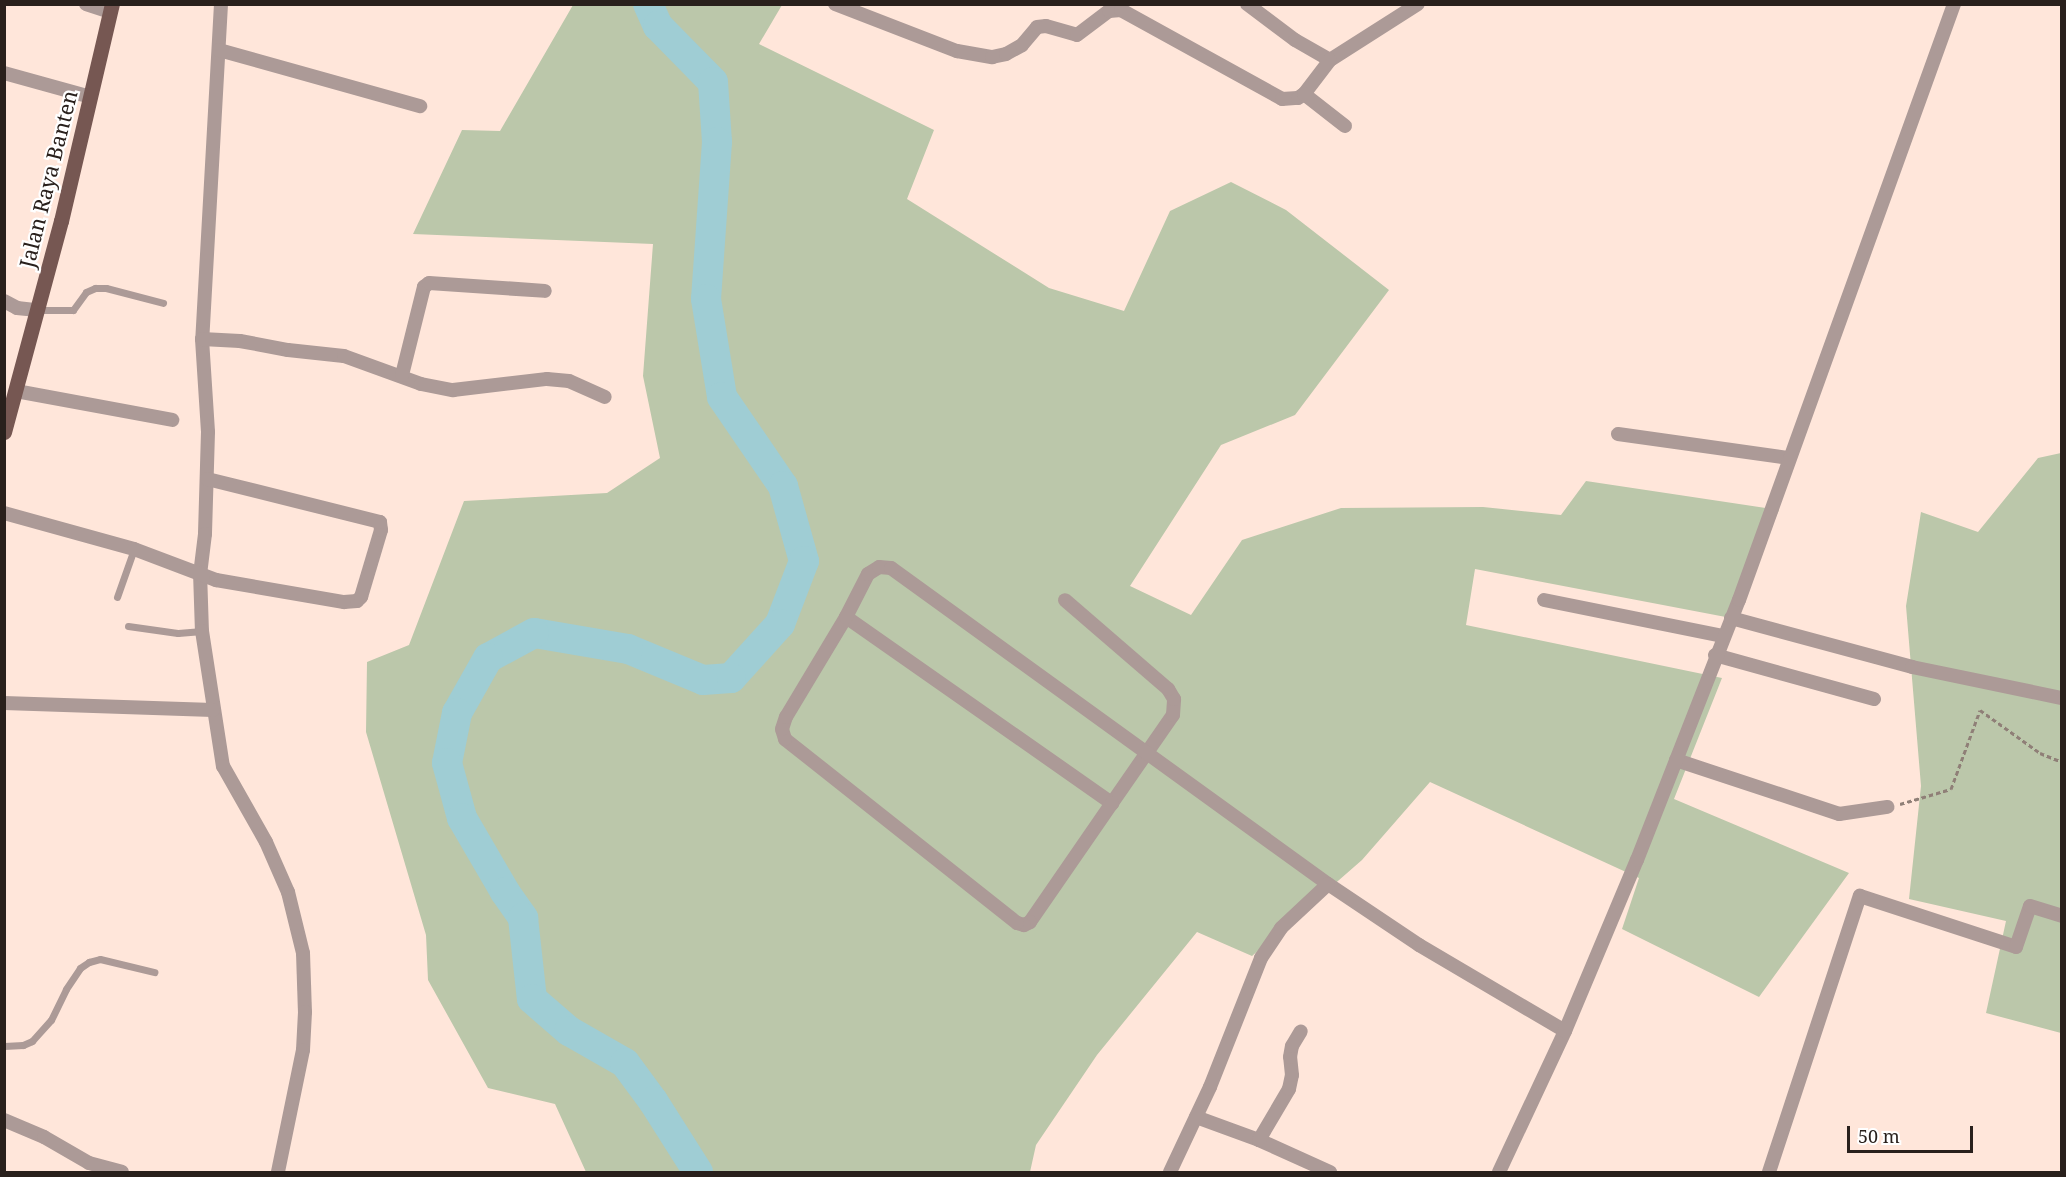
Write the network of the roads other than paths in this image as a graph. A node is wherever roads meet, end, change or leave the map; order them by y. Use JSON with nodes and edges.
{"nodes":[{"id":1,"x":86,"y":4,"type":"edge"},
{"id":2,"x":220,"y":4,"type":"edge"},
{"id":3,"x":835,"y":4,"type":"edge"},
{"id":4,"x":1246,"y":4,"type":"edge"},
{"id":5,"x":1418,"y":4,"type":"edge"},
{"id":6,"x":1954,"y":4,"type":"edge"},
{"id":7,"x":854,"y":7,"type":"edge"},
{"id":8,"x":111,"y":8,"type":"edge"},
{"id":9,"x":219,"y":50,"type":"junction"},
{"id":10,"x":1330,"y":60,"type":"junction"},
{"id":11,"x":4,"y":73,"type":"edge"},
{"id":12,"x":1304,"y":94,"type":"junction"},
{"id":13,"x":91,"y":97,"type":"junction"},
{"id":14,"x":420,"y":106,"type":"dead end"},
{"id":15,"x":1345,"y":126,"type":"dead end"},
{"id":16,"x":546,"y":291,"type":"dead end"},
{"id":17,"x":4,"y":301,"type":"edge"},
{"id":18,"x":163,"y":303,"type":"dead end"},
{"id":19,"x":37,"y":310,"type":"junction"},
{"id":20,"x":202,"y":339,"type":"junction"},
{"id":21,"x":402,"y":375,"type":"junction"},
{"id":22,"x":16,"y":391,"type":"junction"},
{"id":23,"x":605,"y":396,"type":"dead end"},
{"id":24,"x":172,"y":420,"type":"dead end"},
{"id":25,"x":4,"y":432,"type":"edge"},
{"id":26,"x":1618,"y":434,"type":"dead end"},
{"id":27,"x":1789,"y":458,"type":"junction"},
{"id":28,"x":207,"y":479,"type":"junction"},
{"id":29,"x":4,"y":513,"type":"edge"},
{"id":30,"x":134,"y":549,"type":"junction"},
{"id":31,"x":200,"y":572,"type":"junction"},
{"id":32,"x":117,"y":597,"type":"dead end"},
{"id":33,"x":1065,"y":600,"type":"dead end"},
{"id":34,"x":1545,"y":600,"type":"dead end"},
{"id":35,"x":846,"y":616,"type":"junction"},
{"id":36,"x":1731,"y":618,"type":"junction"},
{"id":37,"x":128,"y":626,"type":"dead end"},
{"id":38,"x":202,"y":631,"type":"junction"},
{"id":39,"x":1723,"y":636,"type":"junction"},
{"id":40,"x":1715,"y":655,"type":"junction"},
{"id":41,"x":2061,"y":696,"type":"edge"},
{"id":42,"x":1875,"y":699,"type":"dead end"},
{"id":43,"x":4,"y":703,"type":"edge"},
{"id":44,"x":213,"y":710,"type":"junction"},
{"id":45,"x":1147,"y":753,"type":"junction"},
{"id":46,"x":1676,"y":760,"type":"junction"},
{"id":47,"x":1112,"y":803,"type":"junction"},
{"id":48,"x":1887,"y":807,"type":"road end"},
{"id":49,"x":1328,"y":884,"type":"junction"},
{"id":50,"x":2061,"y":916,"type":"edge"},
{"id":51,"x":154,"y":972,"type":"dead end"},
{"id":52,"x":1301,"y":1031,"type":"dead end"},
{"id":53,"x":1565,"y":1031,"type":"junction"},
{"id":54,"x":4,"y":1046,"type":"edge"},
{"id":55,"x":1196,"y":1117,"type":"junction"},
{"id":56,"x":4,"y":1120,"type":"edge"},
{"id":57,"x":1259,"y":1140,"type":"junction"},
{"id":58,"x":86,"y":1168,"type":"edge"},
{"id":59,"x":122,"y":1173,"type":"edge"},
{"id":60,"x":278,"y":1173,"type":"edge"},
{"id":61,"x":1170,"y":1173,"type":"edge"},
{"id":62,"x":1330,"y":1173,"type":"edge"},
{"id":63,"x":1499,"y":1173,"type":"edge"},
{"id":64,"x":1769,"y":1173,"type":"edge"}],
"edges":[{"from":1,"to":8,"type":"street"},
{"from":2,"to":9,"type":"street"},
{"from":3,"to":7,"type":"street"},
{"from":4,"to":10,"type":"street"},
{"from":5,"to":10,"type":"street"},
{"from":6,"to":27,"type":"street"},
{"from":7,"to":12,"type":"street"},
{"from":8,"to":13,"type":"main road","name":"Jalan Raya Banten"},
{"from":9,"to":14,"type":"street"},
{"from":9,"to":20,"type":"street"},
{"from":10,"to":12,"type":"street"},
{"from":11,"to":13,"type":"street"},
{"from":12,"to":15,"type":"street"},
{"from":13,"to":19,"type":"main road","name":"Jalan Raya Banten"},
{"from":16,"to":21,"type":"street"},
{"from":17,"to":19,"type":"street"},
{"from":18,"to":19,"type":"lane"},
{"from":19,"to":22,"type":"main road","name":"Jalan Raya Banten"},
{"from":20,"to":21,"type":"street"},
{"from":20,"to":28,"type":"street"},
{"from":21,"to":23,"type":"street"},
{"from":22,"to":24,"type":"street"},
{"from":22,"to":25,"type":"main road","name":"Jalan Raya Banten"},
{"from":26,"to":27,"type":"street"},
{"from":27,"to":36,"type":"street"},
{"from":28,"to":31,"type":"street"},
{"from":28,"to":31,"type":"street"},
{"from":29,"to":30,"type":"street"},
{"from":30,"to":31,"type":"street"},
{"from":30,"to":32,"type":"lane"},
{"from":31,"to":38,"type":"street"},
{"from":33,"to":45,"type":"street"},
{"from":34,"to":39,"type":"street"},
{"from":35,"to":45,"type":"street"},
{"from":35,"to":47,"type":"street"},
{"from":35,"to":47,"type":"street"},
{"from":36,"to":39,"type":"street"},
{"from":36,"to":41,"type":"street"},
{"from":37,"to":38,"type":"lane"},
{"from":38,"to":44,"type":"street"},
{"from":39,"to":40,"type":"street"},
{"from":40,"to":42,"type":"street"},
{"from":40,"to":46,"type":"street"},
{"from":43,"to":44,"type":"street"},
{"from":44,"to":60,"type":"street"},
{"from":45,"to":47,"type":"street"},
{"from":45,"to":49,"type":"street"},
{"from":46,"to":48,"type":"street"},
{"from":46,"to":53,"type":"street"},
{"from":49,"to":53,"type":"street"},
{"from":49,"to":55,"type":"street"},
{"from":50,"to":64,"type":"street"},
{"from":51,"to":54,"type":"lane"},
{"from":52,"to":57,"type":"street"},
{"from":53,"to":63,"type":"street"},
{"from":55,"to":57,"type":"street"},
{"from":55,"to":61,"type":"street"},
{"from":56,"to":58,"type":"street"},
{"from":57,"to":62,"type":"street"},
{"from":58,"to":59,"type":"street"}]}
